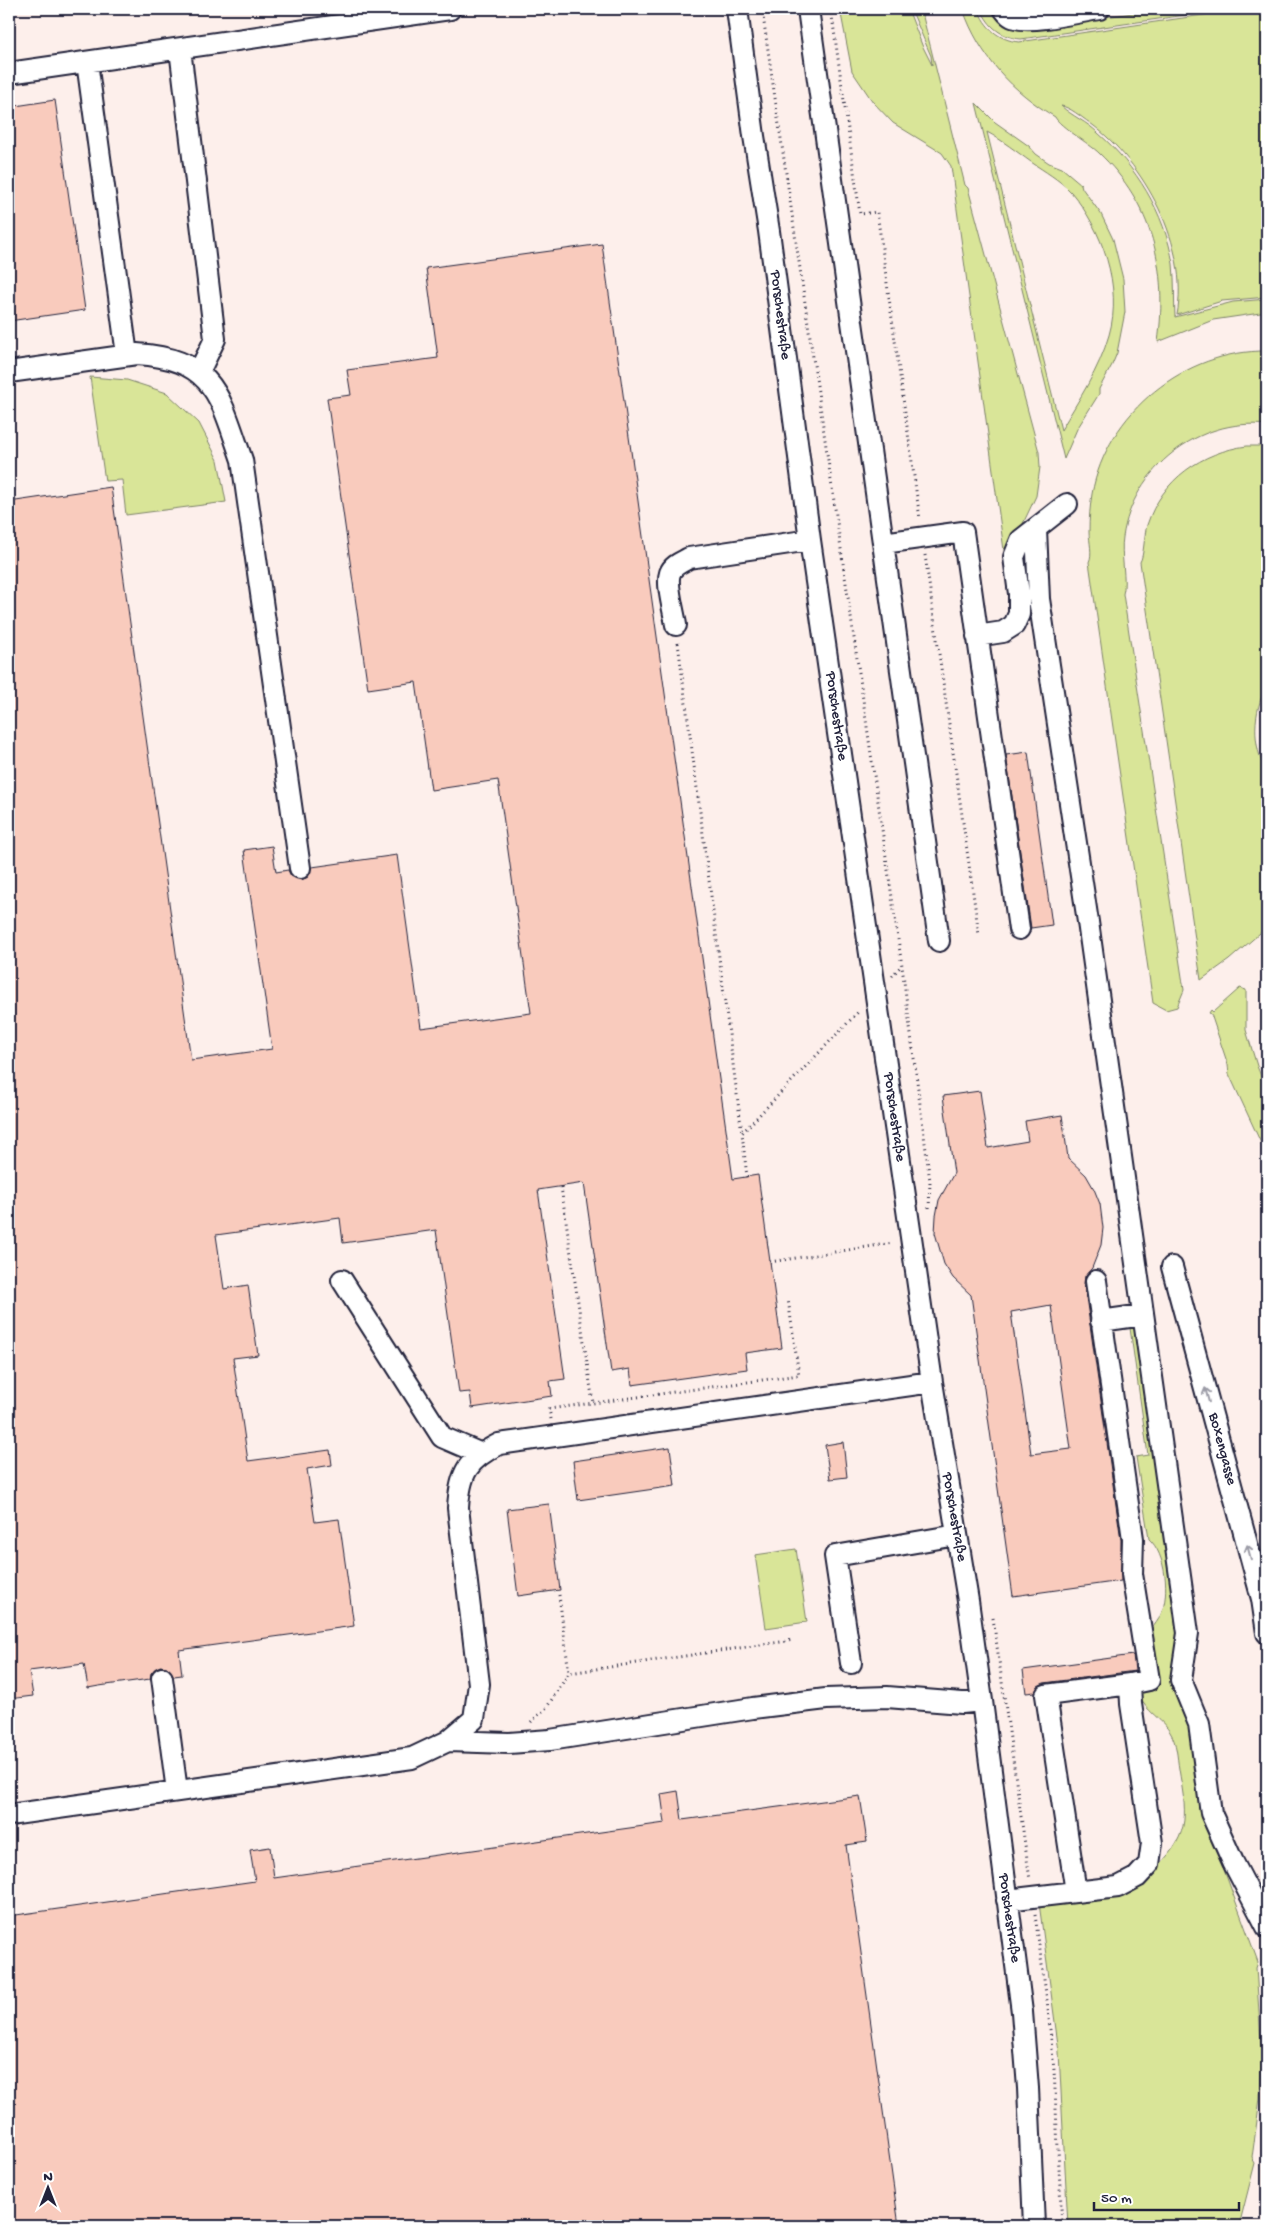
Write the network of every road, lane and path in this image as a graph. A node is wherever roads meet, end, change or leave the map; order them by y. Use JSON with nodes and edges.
{"nodes":[{"id":1,"x":450,"y":9,"type":"edge"},
{"id":2,"x":737,"y":9,"type":"edge"},
{"id":3,"x":808,"y":9,"type":"edge"},
{"id":4,"x":831,"y":9,"type":"edge"},
{"id":5,"x":1004,"y":9,"type":"edge"},
{"id":6,"x":1099,"y":9,"type":"edge"},
{"id":7,"x":180,"y":49,"type":"junction"},
{"id":8,"x":87,"y":62,"type":"junction"},
{"id":9,"x":9,"y":73,"type":"edge"},
{"id":10,"x":127,"y":355,"type":"junction"},
{"id":11,"x":9,"y":372,"type":"edge"},
{"id":12,"x":198,"y":372,"type":"junction"},
{"id":13,"x":1067,"y":504,"type":"dead end"},
{"id":14,"x":1036,"y":529,"type":"junction"},
{"id":15,"x":923,"y":538,"type":"junction"},
{"id":16,"x":810,"y":540,"type":"junction"},
{"id":17,"x":883,"y":543,"type":"junction"},
{"id":18,"x":676,"y":625,"type":"joint"},
{"id":19,"x":977,"y":636,"type":"junction"},
{"id":20,"x":300,"y":868,"type":"dead end"},
{"id":21,"x":1019,"y":929,"type":"dead end"},
{"id":22,"x":979,"y":935,"type":"dead end"},
{"id":23,"x":939,"y":941,"type":"dead end"},
{"id":24,"x":902,"y":966,"type":"dead end"},
{"id":25,"x":876,"y":992,"type":"junction"},
{"id":26,"x":742,"y":1133,"type":"junction"},
{"id":27,"x":747,"y":1177,"type":"dead end"},
{"id":28,"x":560,"y":1187,"type":"dead end"},
{"id":29,"x":1172,"y":1267,"type":"dead end"},
{"id":30,"x":342,"y":1280,"type":"dead end"},
{"id":31,"x":1096,"y":1281,"type":"dead end"},
{"id":32,"x":788,"y":1299,"type":"dead end"},
{"id":33,"x":1143,"y":1315,"type":"junction"},
{"id":34,"x":1102,"y":1321,"type":"junction"},
{"id":35,"x":932,"y":1382,"type":"junction"},
{"id":36,"x":593,"y":1403,"type":"junction"},
{"id":37,"x":555,"y":1436,"type":"junction"},
{"id":38,"x":479,"y":1453,"type":"junction"},
{"id":39,"x":957,"y":1535,"type":"junction"},
{"id":40,"x":559,"y":1595,"type":"dead end"},
{"id":41,"x":992,"y":1618,"type":"dead end"},
{"id":42,"x":1267,"y":1633,"type":"edge"},
{"id":43,"x":794,"y":1640,"type":"dead end"},
{"id":44,"x":851,"y":1663,"type":"dead end"},
{"id":45,"x":569,"y":1673,"type":"junction"},
{"id":46,"x":162,"y":1678,"type":"dead end"},
{"id":47,"x":1130,"y":1684,"type":"junction"},
{"id":48,"x":982,"y":1701,"type":"junction"},
{"id":49,"x":448,"y":1742,"type":"junction"},
{"id":50,"x":509,"y":1743,"type":"junction"},
{"id":51,"x":177,"y":1791,"type":"junction"},
{"id":52,"x":10,"y":1809,"type":"edge"},
{"id":53,"x":1076,"y":1892,"type":"junction"},
{"id":54,"x":1032,"y":1897,"type":"junction"},
{"id":55,"x":1007,"y":1900,"type":"junction"},
{"id":56,"x":1267,"y":1927,"type":"edge"},
{"id":57,"x":1034,"y":2226,"type":"edge"},
{"id":58,"x":1062,"y":2226,"type":"edge"}],
"edges":[{"from":1,"to":7,"type":"lane"},
{"from":2,"to":16,"type":"lane","name":"Porschestraße"},
{"from":3,"to":17,"type":"lane"},
{"from":4,"to":15,"type":"path"},
{"from":5,"to":6,"type":"lane"},
{"from":7,"to":8,"type":"lane"},
{"from":7,"to":12,"type":"lane"},
{"from":8,"to":9,"type":"lane"},
{"from":8,"to":10,"type":"lane"},
{"from":10,"to":11,"type":"lane"},
{"from":10,"to":12,"type":"lane"},
{"from":12,"to":20,"type":"lane"},
{"from":13,"to":14,"type":"lane"},
{"from":14,"to":19,"type":"lane"},
{"from":14,"to":33,"type":"lane"},
{"from":15,"to":17,"type":"lane"},
{"from":15,"to":19,"type":"lane"},
{"from":15,"to":22,"type":"path"},
{"from":16,"to":18,"type":"lane"},
{"from":16,"to":25,"type":"lane","name":"Porschestraße"},
{"from":17,"to":23,"type":"lane"},
{"from":18,"to":26,"type":"path"},
{"from":19,"to":21,"type":"lane"},
{"from":24,"to":25,"type":"path"},
{"from":25,"to":26,"type":"path"},
{"from":25,"to":35,"type":"lane","name":"Porschestraße"},
{"from":26,"to":27,"type":"path"},
{"from":28,"to":36,"type":"path"},
{"from":42,"to":29,"type":"lane","name":"Boxengasse","one_way":true},
{"from":30,"to":38,"type":"lane"},
{"from":31,"to":34,"type":"lane"},
{"from":32,"to":36,"type":"path"},
{"from":33,"to":34,"type":"lane"},
{"from":33,"to":56,"type":"lane"},
{"from":34,"to":47,"type":"lane"},
{"from":35,"to":37,"type":"lane"},
{"from":35,"to":39,"type":"lane","name":"Porschestraße"},
{"from":36,"to":37,"type":"path"},
{"from":37,"to":38,"type":"lane"},
{"from":38,"to":49,"type":"lane"},
{"from":39,"to":44,"type":"lane"},
{"from":39,"to":48,"type":"lane","name":"Porschestraße"},
{"from":40,"to":45,"type":"path"},
{"from":41,"to":54,"type":"path"},
{"from":43,"to":45,"type":"path"},
{"from":45,"to":50,"type":"path"},
{"from":46,"to":51,"type":"lane"},
{"from":47,"to":53,"type":"lane"},
{"from":47,"to":53,"type":"lane"},
{"from":48,"to":50,"type":"lane"},
{"from":48,"to":55,"type":"lane","name":"Porschestraße"},
{"from":49,"to":50,"type":"lane"},
{"from":49,"to":51,"type":"lane"},
{"from":51,"to":52,"type":"lane"},
{"from":53,"to":54,"type":"lane"},
{"from":54,"to":55,"type":"lane"},
{"from":54,"to":58,"type":"path"},
{"from":55,"to":57,"type":"lane","name":"Porschestraße"}]}
